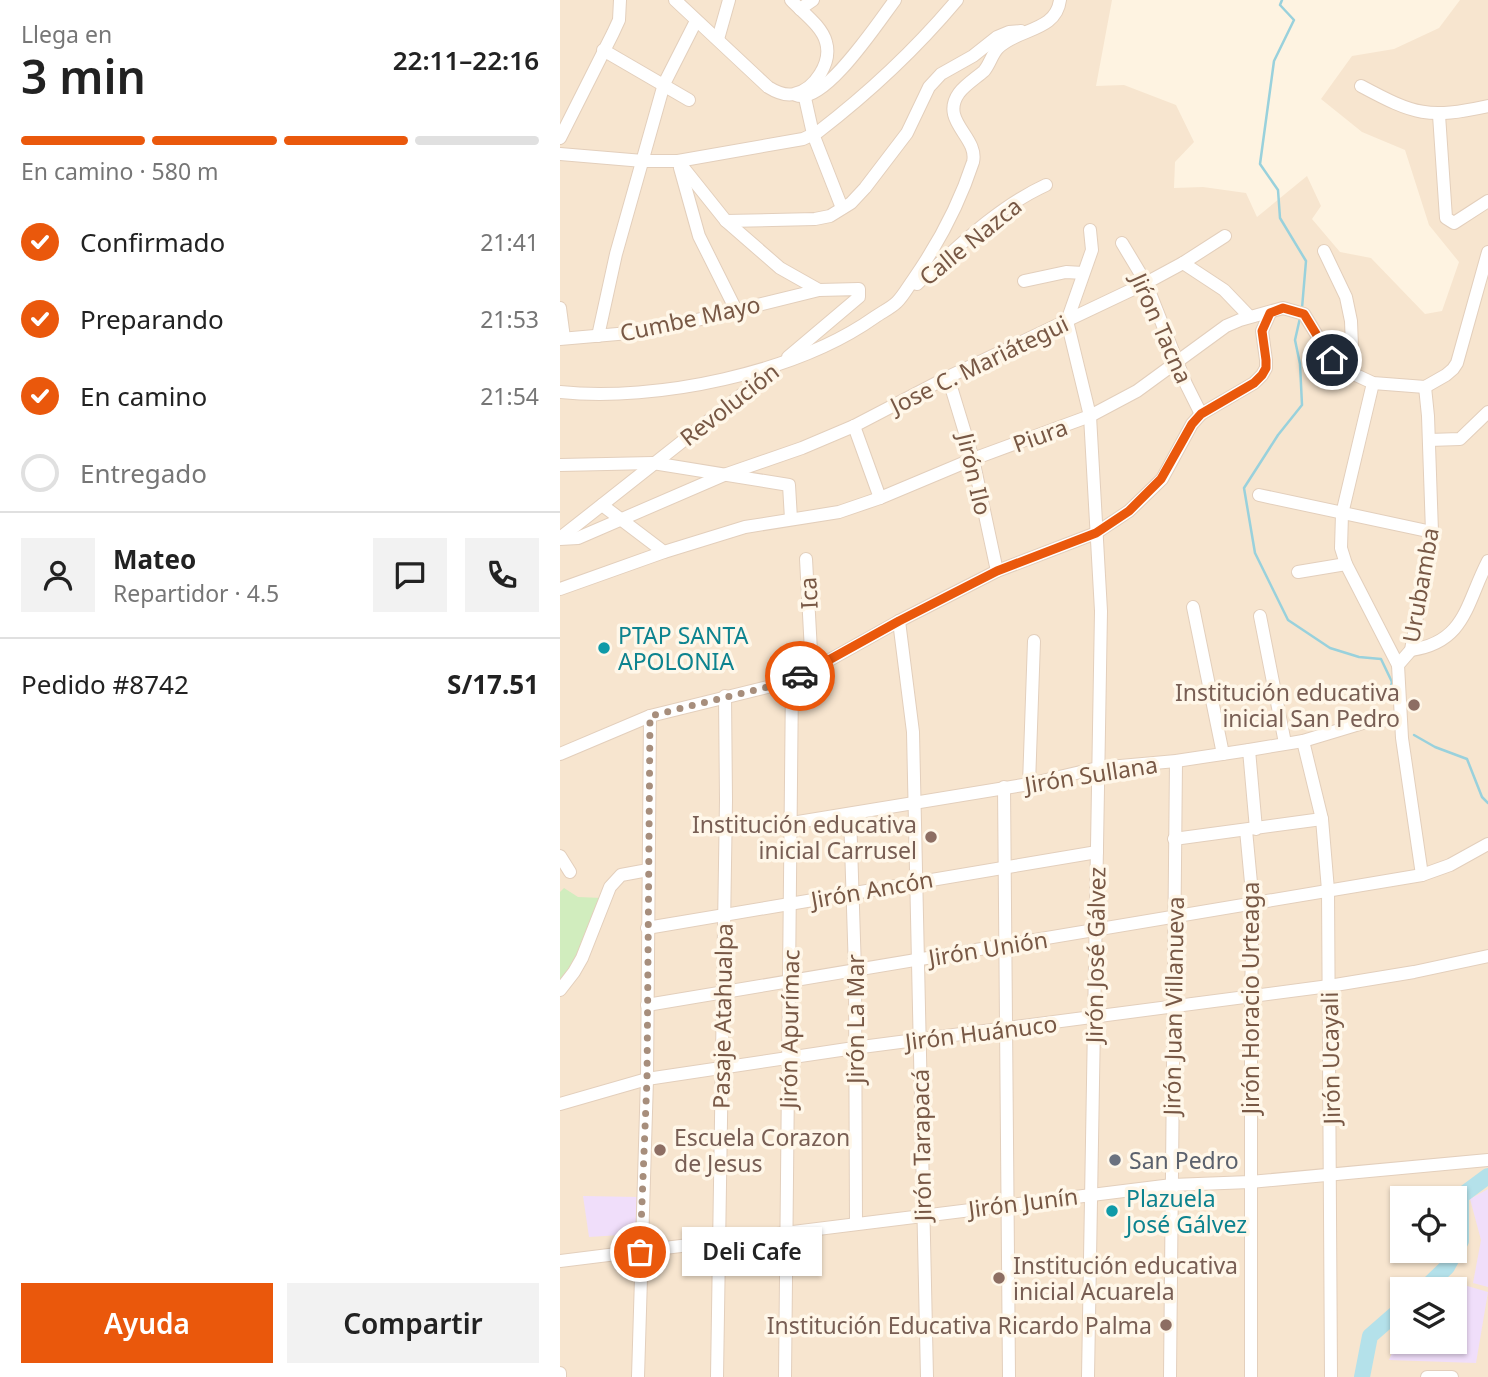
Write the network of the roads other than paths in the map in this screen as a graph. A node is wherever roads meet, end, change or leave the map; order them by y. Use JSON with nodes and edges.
{"nodes":[{"id":1,"x":620,"y":0,"type":"edge"},
{"id":2,"x":675,"y":0,"type":"edge"},
{"id":3,"x":729,"y":0,"type":"edge"},
{"id":4,"x":813,"y":0,"type":"edge"},
{"id":5,"x":895,"y":0,"type":"edge"},
{"id":6,"x":957,"y":0,"type":"edge"},
{"id":7,"x":1059,"y":0,"type":"edge"},
{"id":8,"x":795,"y":5,"type":"edge"},
{"id":9,"x":696,"y":21,"type":"junction"},
{"id":10,"x":1028,"y":31,"type":"junction"},
{"id":11,"x":718,"y":39,"type":"junction"},
{"id":12,"x":603,"y":50,"type":"junction"},
{"id":13,"x":664,"y":84,"type":"junction"},
{"id":14,"x":1361,"y":86,"type":"dead end"},
{"id":15,"x":800,"y":96,"type":"junction"},
{"id":16,"x":690,"y":100,"type":"dead end"},
{"id":17,"x":1488,"y":106,"type":"edge"},
{"id":18,"x":1439,"y":115,"type":"junction"},
{"id":19,"x":813,"y":134,"type":"junction"},
{"id":20,"x":560,"y":138,"type":"edge"},
{"id":21,"x":560,"y":154,"type":"edge"},
{"id":22,"x":678,"y":160,"type":"junction"},
{"id":23,"x":643,"y":161,"type":"junction"},
{"id":24,"x":1046,"y":185,"type":"dead end"},
{"id":25,"x":1488,"y":201,"type":"edge"},
{"id":26,"x":842,"y":208,"type":"junction"},
{"id":27,"x":726,"y":221,"type":"junction"},
{"id":28,"x":1090,"y":230,"type":"dead end"},
{"id":29,"x":1225,"y":236,"type":"dead end"},
{"id":30,"x":1122,"y":243,"type":"dead end"},
{"id":31,"x":1324,"y":251,"type":"dead end"},
{"id":32,"x":1488,"y":253,"type":"edge"},
{"id":33,"x":1183,"y":263,"type":"junction"},
{"id":34,"x":1083,"y":273,"type":"junction"},
{"id":35,"x":1024,"y":281,"type":"dead end"},
{"id":36,"x":1146,"y":283,"type":"junction"},
{"id":37,"x":853,"y":288,"type":"joint"},
{"id":38,"x":819,"y":290,"type":"junction"},
{"id":39,"x":898,"y":301,"type":"junction"},
{"id":40,"x":560,"y":308,"type":"edge"},
{"id":41,"x":736,"y":310,"type":"junction"},
{"id":42,"x":1270,"y":313,"type":"junction"},
{"id":43,"x":1249,"y":316,"type":"junction"},
{"id":44,"x":1068,"y":321,"type":"junction"},
{"id":45,"x":598,"y":336,"type":"junction"},
{"id":46,"x":562,"y":338,"type":"edge"},
{"id":47,"x":1177,"y":363,"type":"junction"},
{"id":48,"x":777,"y":366,"type":"junction"},
{"id":49,"x":1353,"y":373,"type":"junction"},
{"id":50,"x":948,"y":377,"type":"junction"},
{"id":51,"x":1373,"y":383,"type":"junction"},
{"id":52,"x":1425,"y":387,"type":"junction"},
{"id":53,"x":560,"y":392,"type":"edge"},
{"id":54,"x":1488,"y":412,"type":"edge"},
{"id":55,"x":1201,"y":414,"type":"junction"},
{"id":56,"x":1090,"y":416,"type":"junction"},
{"id":57,"x":854,"y":426,"type":"junction"},
{"id":58,"x":1429,"y":440,"type":"junction"},
{"id":59,"x":973,"y":459,"type":"junction"},
{"id":60,"x":653,"y":463,"type":"junction"},
{"id":61,"x":560,"y":465,"type":"edge"},
{"id":62,"x":724,"y":475,"type":"junction"},
{"id":63,"x":1259,"y":495,"type":"dead end"},
{"id":64,"x":880,"y":498,"type":"junction"},
{"id":65,"x":602,"y":505,"type":"junction"},
{"id":66,"x":1342,"y":514,"type":"junction"},
{"id":67,"x":791,"y":519,"type":"junction"},
{"id":68,"x":621,"y":521,"type":"junction"},
{"id":69,"x":1432,"y":532,"type":"junction"},
{"id":70,"x":1096,"y":533,"type":"junction"},
{"id":71,"x":560,"y":538,"type":"edge"},
{"id":72,"x":664,"y":552,"type":"junction"},
{"id":73,"x":806,"y":559,"type":"dead end"},
{"id":74,"x":1488,"y":561,"type":"edge"},
{"id":75,"x":1346,"y":564,"type":"junction"},
{"id":76,"x":997,"y":571,"type":"junction"},
{"id":77,"x":1298,"y":572,"type":"dead end"},
{"id":78,"x":560,"y":589,"type":"edge"},
{"id":79,"x":1193,"y":607,"type":"dead end"},
{"id":80,"x":1260,"y":617,"type":"dead end"},
{"id":81,"x":899,"y":621,"type":"junction"},
{"id":82,"x":1034,"y":641,"type":"dead end"},
{"id":83,"x":1410,"y":650,"type":"junction"},
{"id":84,"x":1398,"y":665,"type":"junction"},
{"id":85,"x":812,"y":670,"type":"junction"},
{"id":86,"x":792,"y":681,"type":"junction"},
{"id":87,"x":1399,"y":688,"type":"junction"},
{"id":88,"x":725,"y":696,"type":"junction"},
{"id":89,"x":650,"y":716,"type":"junction"},
{"id":90,"x":1388,"y":720,"type":"junction"},
{"id":91,"x":1402,"y":738,"type":"junction"},
{"id":92,"x":1303,"y":741,"type":"junction"},
{"id":93,"x":1285,"y":743,"type":"junction"},
{"id":94,"x":1249,"y":750,"type":"junction"},
{"id":95,"x":560,"y":754,"type":"edge"},
{"id":96,"x":1223,"y":754,"type":"junction"},
{"id":97,"x":1176,"y":761,"type":"junction"},
{"id":98,"x":1098,"y":768,"type":"junction"},
{"id":99,"x":1029,"y":784,"type":"junction"},
{"id":100,"x":1004,"y":787,"type":"junction"},
{"id":101,"x":914,"y":802,"type":"junction"},
{"id":102,"x":850,"y":814,"type":"junction"},
{"id":103,"x":1322,"y":818,"type":"junction"},
{"id":104,"x":792,"y":823,"type":"junction"},
{"id":105,"x":1251,"y":829,"type":"junction"},
{"id":106,"x":1174,"y":839,"type":"junction"},
{"id":107,"x":1488,"y":844,"type":"edge"},
{"id":108,"x":1097,"y":852,"type":"junction"},
{"id":109,"x":560,"y":856,"type":"edge"},
{"id":110,"x":1007,"y":867,"type":"junction"},
{"id":111,"x":648,"y":870,"type":"junction"},
{"id":112,"x":570,"y":872,"type":"dead end"},
{"id":113,"x":1422,"y":875,"type":"junction"},
{"id":114,"x":916,"y":881,"type":"junction"},
{"id":115,"x":1328,"y":890,"type":"junction"},
{"id":116,"x":854,"y":893,"type":"junction"},
{"id":117,"x":791,"y":903,"type":"junction"},
{"id":118,"x":1253,"y":904,"type":"junction"},
{"id":119,"x":724,"y":915,"type":"junction"},
{"id":120,"x":1175,"y":917,"type":"junction"},
{"id":121,"x":647,"y":928,"type":"junction"},
{"id":122,"x":1095,"y":931,"type":"junction"},
{"id":123,"x":1007,"y":944,"type":"junction"},
{"id":124,"x":1488,"y":957,"type":"edge"},
{"id":125,"x":917,"y":959,"type":"junction"},
{"id":126,"x":855,"y":971,"type":"junction"},
{"id":127,"x":789,"y":981,"type":"junction"},
{"id":128,"x":1329,"y":986,"type":"junction"},
{"id":129,"x":560,"y":990,"type":"edge"},
{"id":130,"x":723,"y":992,"type":"junction"},
{"id":131,"x":1251,"y":997,"type":"junction"},
{"id":132,"x":647,"y":1005,"type":"junction"},
{"id":133,"x":1173,"y":1007,"type":"junction"},
{"id":134,"x":1093,"y":1018,"type":"junction"},
{"id":135,"x":1006,"y":1029,"type":"junction"},
{"id":136,"x":920,"y":1040,"type":"junction"},
{"id":137,"x":854,"y":1048,"type":"junction"},
{"id":138,"x":788,"y":1058,"type":"junction"},
{"id":139,"x":722,"y":1067,"type":"junction"},
{"id":140,"x":647,"y":1079,"type":"junction"},
{"id":141,"x":560,"y":1104,"type":"edge"},
{"id":142,"x":1488,"y":1160,"type":"edge"},
{"id":143,"x":1331,"y":1174,"type":"junction"},
{"id":144,"x":1250,"y":1182,"type":"junction"},
{"id":145,"x":1172,"y":1185,"type":"junction"},
{"id":146,"x":1091,"y":1194,"type":"junction"},
{"id":147,"x":1006,"y":1206,"type":"junction"},
{"id":148,"x":922,"y":1215,"type":"junction"},
{"id":149,"x":856,"y":1224,"type":"junction"},
{"id":150,"x":786,"y":1234,"type":"junction"},
{"id":151,"x":719,"y":1243,"type":"junction"},
{"id":152,"x":640,"y":1252,"type":"junction"},
{"id":153,"x":560,"y":1261,"type":"edge"},
{"id":154,"x":638,"y":1377,"type":"edge"},
{"id":155,"x":717,"y":1377,"type":"edge"},
{"id":156,"x":785,"y":1377,"type":"edge"},
{"id":157,"x":927,"y":1377,"type":"edge"},
{"id":158,"x":1009,"y":1377,"type":"edge"},
{"id":159,"x":1088,"y":1377,"type":"edge"},
{"id":160,"x":1170,"y":1377,"type":"edge"},
{"id":161,"x":1251,"y":1377,"type":"edge"},
{"id":162,"x":1331,"y":1377,"type":"edge"},
{"id":163,"x":1427,"y":1377,"type":"edge"},
{"id":164,"x":1445,"y":1377,"type":"edge"},
{"id":165,"x":1452,"y":1377,"type":"edge"}],
"edges":[{"from":1,"to":12,"type":"street"},
{"from":2,"to":9,"type":"street"},
{"from":3,"to":11,"type":"street"},
{"from":4,"to":8,"type":"street"},
{"from":5,"to":15,"type":"street"},
{"from":6,"to":19,"type":"street"},
{"from":7,"to":10,"type":"street"},
{"from":8,"to":15,"type":"street"},
{"from":9,"to":11,"type":"street"},
{"from":9,"to":13,"type":"street"},
{"from":10,"to":26,"type":"street"},
{"from":10,"to":39,"type":"street"},
{"from":11,"to":15,"type":"street"},
{"from":12,"to":13,"type":"street"},
{"from":12,"to":20,"type":"street"},
{"from":13,"to":16,"type":"street"},
{"from":13,"to":23,"type":"street"},
{"from":14,"to":18,"type":"street"},
{"from":15,"to":19,"type":"street"},
{"from":17,"to":18,"type":"street"},
{"from":18,"to":25,"type":"street"},
{"from":19,"to":22,"type":"street"},
{"from":19,"to":26,"type":"street"},
{"from":21,"to":23,"type":"street"},
{"from":22,"to":23,"type":"street"},
{"from":22,"to":27,"type":"street"},
{"from":22,"to":41,"type":"street"},
{"from":23,"to":45,"type":"street"},
{"from":24,"to":39,"type":"street","name":"Calle Nazca"},
{"from":26,"to":27,"type":"street"},
{"from":27,"to":38,"type":"street"},
{"from":28,"to":34,"type":"street"},
{"from":29,"to":33,"type":"street","name":"Jose C. Mariátegui"},
{"from":30,"to":36,"type":"street","name":"Jiŕon Tacna"},
{"from":31,"to":49,"type":"street"},
{"from":32,"to":52,"type":"street"},
{"from":33,"to":36,"type":"street","name":"Jose C. Mariátegui"},
{"from":33,"to":43,"type":"street"},
{"from":34,"to":35,"type":"street"},
{"from":34,"to":44,"type":"street"},
{"from":36,"to":44,"type":"street","name":"Jose C. Mariátegui"},
{"from":36,"to":47,"type":"street","name":"Jiŕon Tacna"},
{"from":37,"to":38,"type":"street","name":"Cumbe Mayo"},
{"from":37,"to":48,"type":"street","name":"Revolución"},
{"from":38,"to":41,"type":"street","name":"Cumbe Mayo"},
{"from":39,"to":48,"type":"street"},
{"from":40,"to":46,"type":"street"},
{"from":41,"to":45,"type":"street","name":"Cumbe Mayo"},
{"from":42,"to":43,"type":"street","name":"Piura"},
{"from":42,"to":49,"type":"street","name":"Piura"},
{"from":42,"to":55,"type":"street"},
{"from":43,"to":47,"type":"street","name":"Piura"},
{"from":44,"to":50,"type":"street","name":"Jose C. Mariátegui"},
{"from":44,"to":56,"type":"street","name":"Jirón José Gálvez"},
{"from":45,"to":46,"type":"street","name":"Cumbe Mayo"},
{"from":47,"to":55,"type":"street","name":"Jiŕon Tacna"},
{"from":47,"to":56,"type":"street","name":"Piura"},
{"from":48,"to":53,"type":"street"},
{"from":48,"to":60,"type":"street","name":"Revolución"},
{"from":49,"to":51,"type":"street"},
{"from":50,"to":57,"type":"street","name":"Jose C. Mariátegui"},
{"from":50,"to":59,"type":"street","name":"Jirón Ilo"},
{"from":51,"to":52,"type":"street"},
{"from":51,"to":66,"type":"street"},
{"from":52,"to":58,"type":"street","name":"Urubamba"},
{"from":54,"to":58,"type":"street"},
{"from":55,"to":70,"type":"street"},
{"from":56,"to":59,"type":"street","name":"Piura"},
{"from":56,"to":70,"type":"street","name":"Jirón José Gálvez"},
{"from":57,"to":62,"type":"street","name":"Jose C. Mariátegui"},
{"from":57,"to":64,"type":"street"},
{"from":58,"to":69,"type":"street","name":"Urubamba"},
{"from":59,"to":64,"type":"street","name":"Piura"},
{"from":59,"to":76,"type":"street","name":"Jirón Ilo"},
{"from":60,"to":61,"type":"street"},
{"from":60,"to":62,"type":"street"},
{"from":60,"to":65,"type":"street","name":"Revolución"},
{"from":62,"to":67,"type":"street"},
{"from":62,"to":68,"type":"street","name":"Jose C. Mariátegui"},
{"from":63,"to":66,"type":"street"},
{"from":64,"to":67,"type":"street","name":"Piura"},
{"from":65,"to":68,"type":"street"},
{"from":65,"to":71,"type":"street","name":"Revolución"},
{"from":66,"to":69,"type":"street"},
{"from":66,"to":75,"type":"street"},
{"from":67,"to":72,"type":"street"},
{"from":68,"to":71,"type":"street","name":"Jose C. Mariátegui"},
{"from":68,"to":72,"type":"street"},
{"from":69,"to":83,"type":"street","name":"Urubamba"},
{"from":70,"to":76,"type":"street"},
{"from":70,"to":98,"type":"street","name":"Jirón José Gálvez"},
{"from":72,"to":78,"type":"street"},
{"from":73,"to":85,"type":"street","name":"Ica"},
{"from":74,"to":83,"type":"street"},
{"from":75,"to":77,"type":"street"},
{"from":75,"to":84,"type":"street"},
{"from":76,"to":81,"type":"street"},
{"from":79,"to":96,"type":"street"},
{"from":80,"to":93,"type":"street"},
{"from":81,"to":85,"type":"street"},
{"from":81,"to":101,"type":"street","name":"Jirón Tarapacá"},
{"from":82,"to":99,"type":"street"},
{"from":83,"to":84,"type":"street","name":"Urubamba"},
{"from":84,"to":87,"type":"street","name":"Urubamba"},
{"from":85,"to":86,"type":"street"},
{"from":86,"to":88,"type":"street"},
{"from":86,"to":104,"type":"street","name":"Jirón Apurímac"},
{"from":87,"to":90,"type":"street"},
{"from":87,"to":91,"type":"street","name":"Urubamba"},
{"from":88,"to":89,"type":"street"},
{"from":88,"to":119,"type":"street","name":"Pasaje Atahualpa"},
{"from":89,"to":95,"type":"street"},
{"from":89,"to":111,"type":"street"},
{"from":90,"to":91,"type":"street"},
{"from":90,"to":92,"type":"street","name":"Jirón Sullana"},
{"from":91,"to":113,"type":"street","name":"Urubamba"},
{"from":92,"to":93,"type":"street","name":"Jirón Sullana"},
{"from":92,"to":103,"type":"street","name":"Jirón Ucayali"},
{"from":93,"to":94,"type":"street","name":"Jirón Sullana"},
{"from":94,"to":96,"type":"street","name":"Jirón Sullana"},
{"from":94,"to":105,"type":"street","name":"Jirón Horacio Urteaga"},
{"from":96,"to":97,"type":"street","name":"Jirón Sullana"},
{"from":97,"to":98,"type":"street","name":"Jirón Sullana"},
{"from":97,"to":106,"type":"street","name":"Jirón Juan Villanueva"},
{"from":98,"to":99,"type":"street","name":"Jirón Sullana"},
{"from":98,"to":108,"type":"street","name":"Jirón José Gálvez"},
{"from":99,"to":100,"type":"street","name":"Jirón Sullana"},
{"from":100,"to":101,"type":"street","name":"Jirón Sullana"},
{"from":100,"to":110,"type":"street"},
{"from":101,"to":102,"type":"street","name":"Jirón Sullana"},
{"from":101,"to":114,"type":"street","name":"Jirón Tarapacá"},
{"from":102,"to":104,"type":"street","name":"Jirón Sullana"},
{"from":102,"to":116,"type":"street","name":"Jirón La Mar"},
{"from":103,"to":105,"type":"street"},
{"from":103,"to":115,"type":"street","name":"Jirón Ucayali"},
{"from":104,"to":117,"type":"street","name":"Jirón Apurímac"},
{"from":105,"to":106,"type":"street"},
{"from":105,"to":118,"type":"street","name":"Jirón Horacio Urteaga"},
{"from":106,"to":120,"type":"street","name":"Jirón Juan Villanueva"},
{"from":107,"to":113,"type":"street","name":"Jirón Unión"},
{"from":108,"to":110,"type":"street","name":"Jirón Ancón"},
{"from":108,"to":122,"type":"street","name":"Jirón José Gálvez"},
{"from":109,"to":112,"type":"street"},
{"from":110,"to":114,"type":"street","name":"Jirón Ancón"},
{"from":110,"to":123,"type":"street"},
{"from":111,"to":121,"type":"street"},
{"from":111,"to":129,"type":"street"},
{"from":113,"to":115,"type":"street","name":"Jirón Unión"},
{"from":114,"to":116,"type":"street","name":"Jirón Ancón"},
{"from":114,"to":125,"type":"street","name":"Jirón Tarapacá"},
{"from":115,"to":118,"type":"street","name":"Jirón Unión"},
{"from":115,"to":128,"type":"street","name":"Jirón Ucayali"},
{"from":116,"to":117,"type":"street","name":"Jirón Ancón"},
{"from":116,"to":126,"type":"street","name":"Jirón La Mar"},
{"from":117,"to":119,"type":"street","name":"Jirón Ancón"},
{"from":117,"to":127,"type":"street","name":"Jirón Apurímac"},
{"from":118,"to":120,"type":"street","name":"Jirón Unión"},
{"from":118,"to":131,"type":"street","name":"Jirón Horacio Urteaga"},
{"from":119,"to":121,"type":"street","name":"Jirón Ancón"},
{"from":119,"to":130,"type":"street","name":"Pasaje Atahualpa"},
{"from":120,"to":122,"type":"street","name":"Jirón Unión"},
{"from":120,"to":133,"type":"street","name":"Jirón Juan Villanueva"},
{"from":121,"to":132,"type":"street"},
{"from":122,"to":123,"type":"street","name":"Jirón Unión"},
{"from":122,"to":134,"type":"street","name":"Jirón José Gálvez"},
{"from":123,"to":125,"type":"street","name":"Jirón Unión"},
{"from":123,"to":135,"type":"street"},
{"from":124,"to":128,"type":"street","name":"Jirón Huánuco"},
{"from":125,"to":126,"type":"street","name":"Jirón Unión"},
{"from":125,"to":136,"type":"street","name":"Jirón Tarapacá"},
{"from":126,"to":127,"type":"street","name":"Jirón Unión"},
{"from":126,"to":137,"type":"street","name":"Jirón La Mar"},
{"from":127,"to":130,"type":"street","name":"Jirón Unión"},
{"from":127,"to":138,"type":"street","name":"Jirón Apurímac"},
{"from":128,"to":131,"type":"street","name":"Jirón Huánuco"},
{"from":128,"to":143,"type":"street","name":"Jirón Ucayali"},
{"from":130,"to":132,"type":"street","name":"Jirón Unión"},
{"from":130,"to":139,"type":"street","name":"Pasaje Atahualpa"},
{"from":131,"to":133,"type":"street","name":"Jirón Huánuco"},
{"from":131,"to":144,"type":"street","name":"Jirón Horacio Urteaga"},
{"from":132,"to":140,"type":"street"},
{"from":133,"to":134,"type":"street","name":"Jirón Huánuco"},
{"from":133,"to":145,"type":"street","name":"Jirón Juan Villanueva"},
{"from":134,"to":135,"type":"street","name":"Jirón Huánuco"},
{"from":134,"to":146,"type":"street","name":"Jirón José Gálvez"},
{"from":135,"to":136,"type":"street","name":"Jirón Huánuco"},
{"from":135,"to":147,"type":"street"},
{"from":136,"to":137,"type":"street","name":"Jirón Huánuco"},
{"from":136,"to":148,"type":"street","name":"Jirón Tarapacá"},
{"from":137,"to":138,"type":"street","name":"Jirón Huánuco"},
{"from":137,"to":149,"type":"street","name":"Jirón La Mar"},
{"from":138,"to":139,"type":"street","name":"Jirón Huánuco"},
{"from":138,"to":150,"type":"street","name":"Jirón Apurímac"},
{"from":139,"to":140,"type":"street","name":"Jirón Huánuco"},
{"from":139,"to":151,"type":"street","name":"Pasaje Atahualpa"},
{"from":140,"to":141,"type":"street","name":"Jirón Huánuco"},
{"from":140,"to":152,"type":"street"},
{"from":142,"to":143,"type":"street","name":"Jirón Junín"},
{"from":143,"to":144,"type":"street","name":"Jirón Junín"},
{"from":143,"to":162,"type":"street","name":"Jirón Ucayali"},
{"from":144,"to":145,"type":"street","name":"Jirón Junín"},
{"from":144,"to":161,"type":"street","name":"Jirón Horacio Urteaga"},
{"from":145,"to":146,"type":"street","name":"Jirón Junín"},
{"from":145,"to":160,"type":"street","name":"Jirón Juan Villanueva"},
{"from":146,"to":147,"type":"street","name":"Jirón Junín"},
{"from":146,"to":159,"type":"street","name":"Jirón José Gálvez"},
{"from":147,"to":148,"type":"street","name":"Jirón Junín"},
{"from":147,"to":158,"type":"street"},
{"from":148,"to":149,"type":"street","name":"Jirón Junín"},
{"from":148,"to":157,"type":"street","name":"Jirón Tarapacá"},
{"from":149,"to":150,"type":"street","name":"Jirón Junín"},
{"from":150,"to":151,"type":"street","name":"Jirón Junín"},
{"from":150,"to":156,"type":"street","name":"Jirón Apurímac"},
{"from":151,"to":152,"type":"street","name":"Jirón Junín"},
{"from":151,"to":155,"type":"street","name":"Pasaje Atahualpa"},
{"from":152,"to":153,"type":"street","name":"Jirón Junín"},
{"from":152,"to":154,"type":"street"},
{"from":163,"to":164,"type":"street"},
{"from":164,"to":165,"type":"street"}]}
